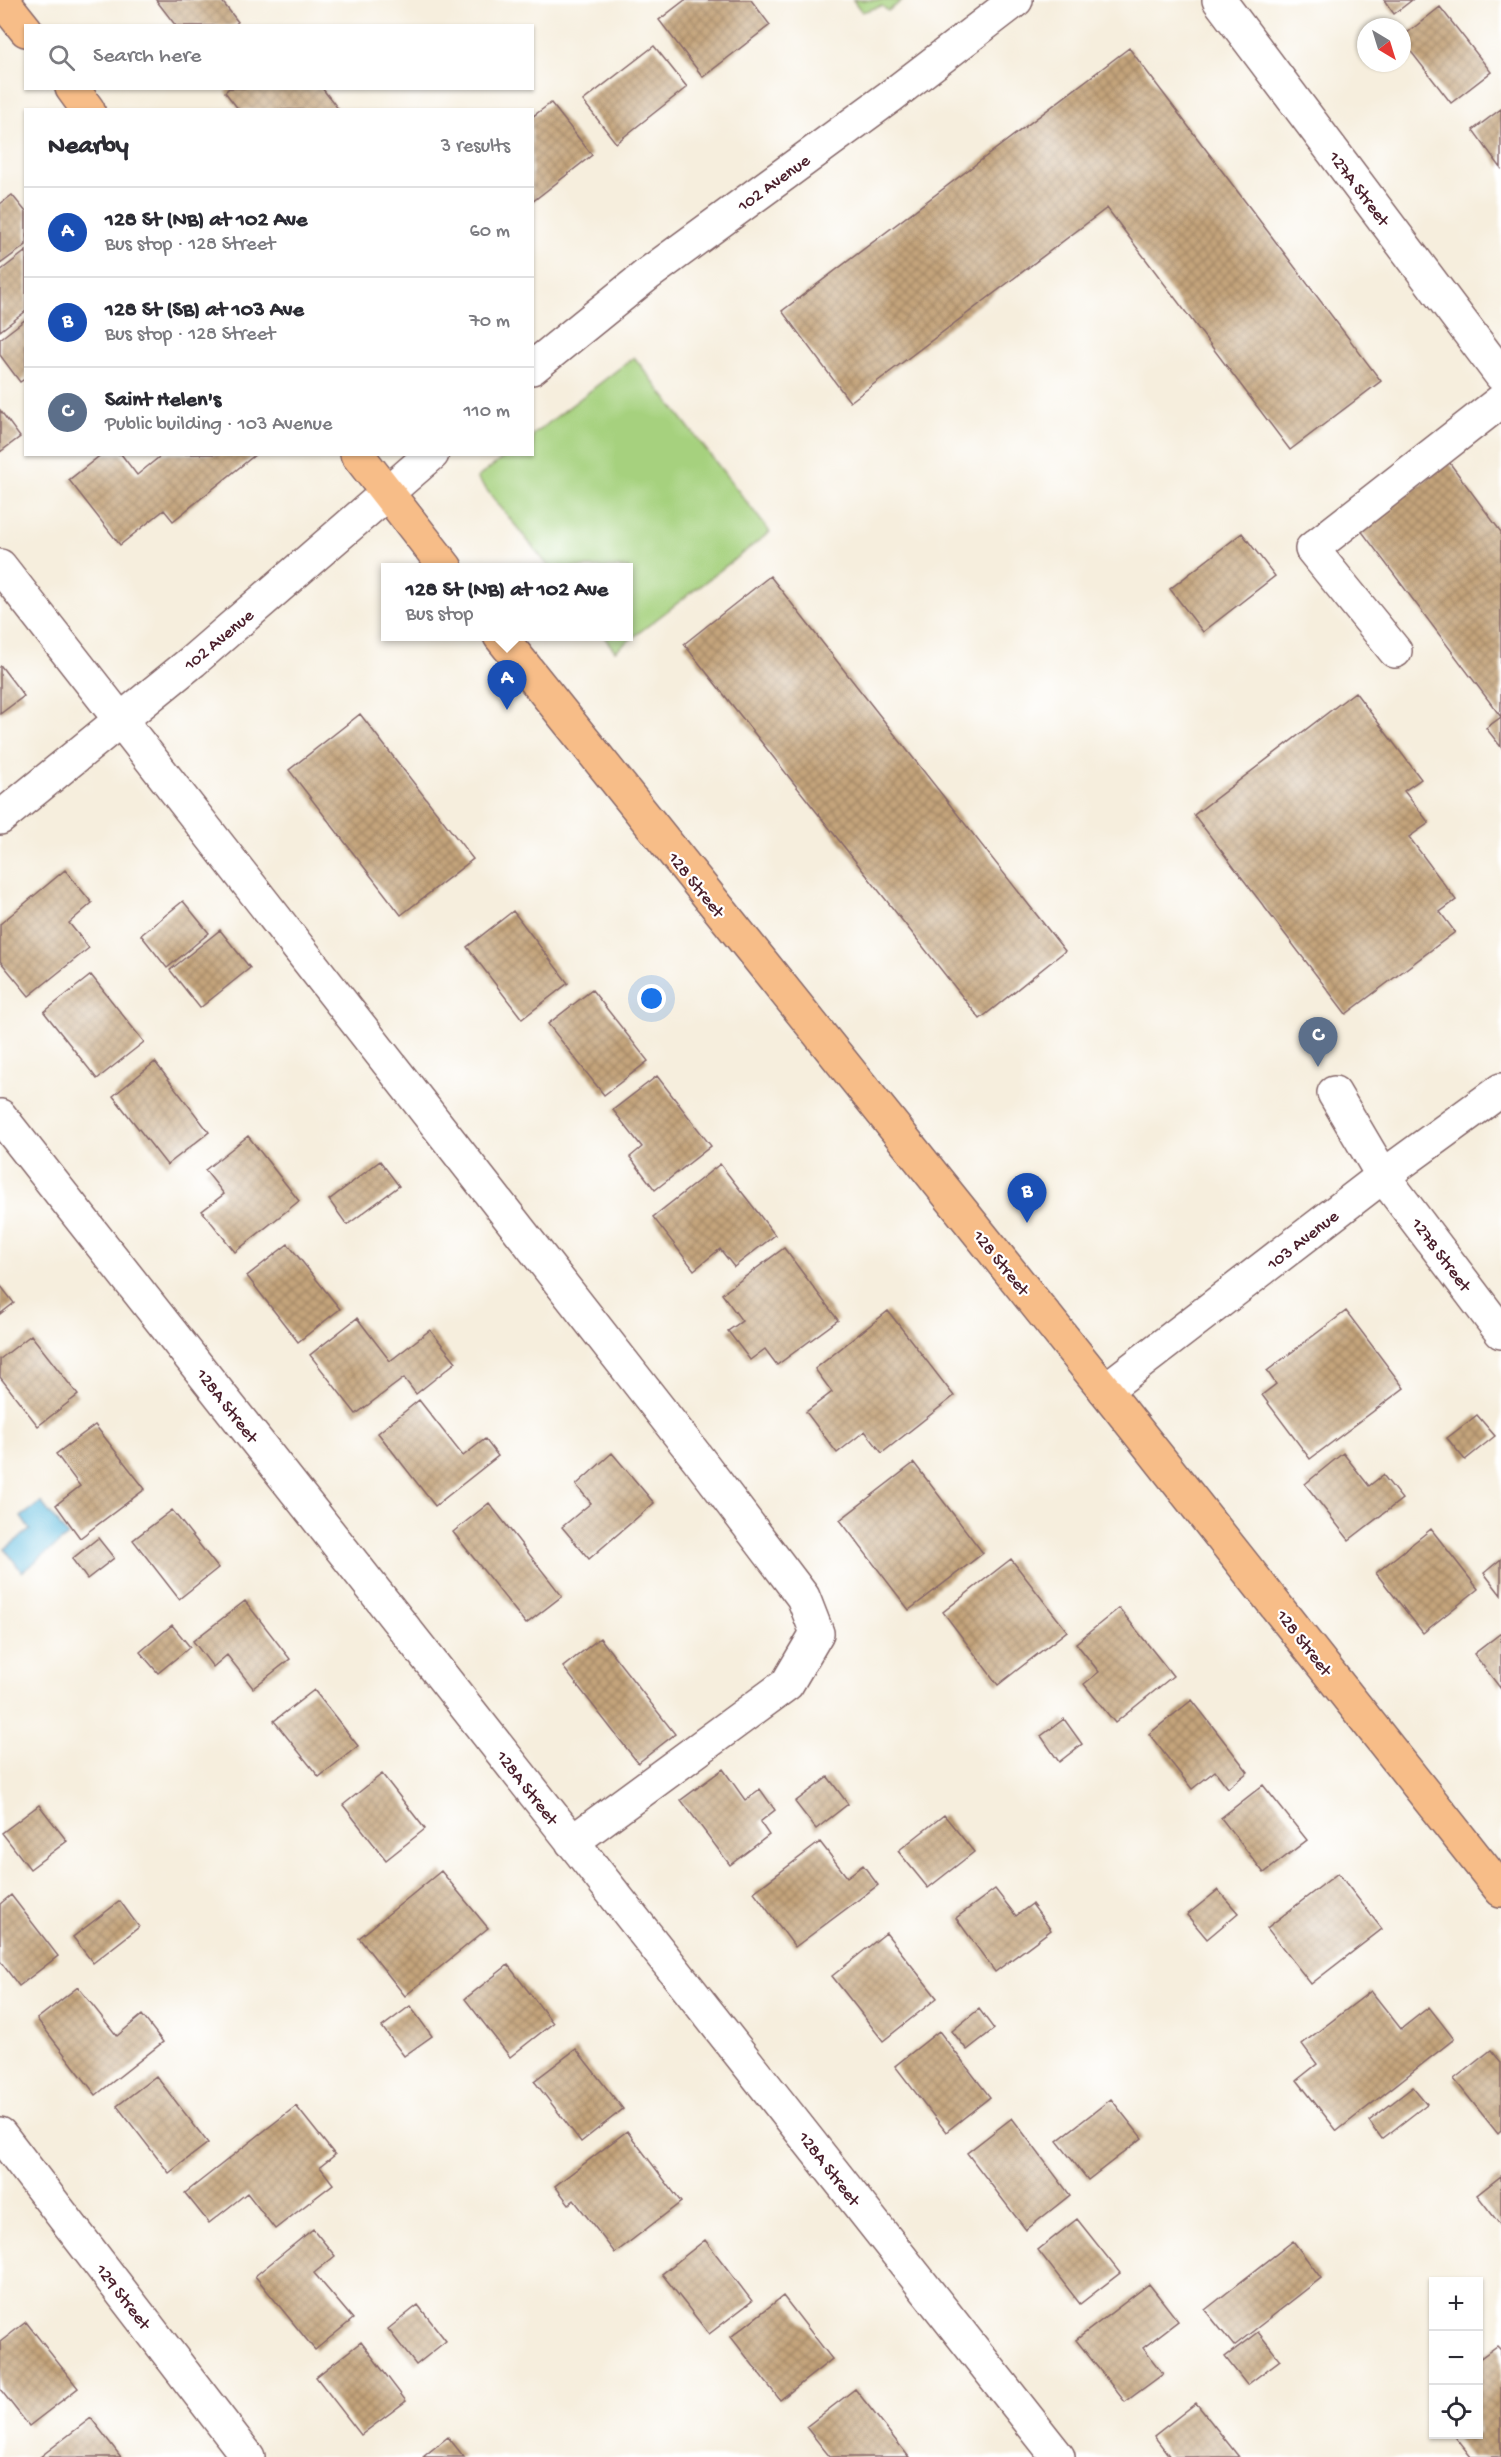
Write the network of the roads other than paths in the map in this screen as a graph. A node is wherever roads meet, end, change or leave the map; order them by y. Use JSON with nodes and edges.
{"nodes":[{"id":1,"x":2,"y":0,"type":"edge"},
{"id":2,"x":1016,"y":0,"type":"edge"},
{"id":3,"x":1219,"y":0,"type":"edge"},
{"id":4,"x":24,"y":28,"type":"edge"},
{"id":5,"x":73,"y":90,"type":"edge"},
{"id":6,"x":87,"y":108,"type":"edge"},
{"id":7,"x":534,"y":366,"type":"edge"},
{"id":8,"x":1501,"y":375,"type":"edge"},
{"id":9,"x":1501,"y":401,"type":"edge"},
{"id":10,"x":359,"y":456,"type":"edge"},
{"id":11,"x":430,"y":456,"type":"edge"},
{"id":12,"x":388,"y":492,"type":"junction"},
{"id":13,"x":443,"y":563,"type":"edge"},
{"id":14,"x":0,"y":566,"type":"edge"},
{"id":15,"x":504,"y":641,"type":"edge"},
{"id":16,"x":1395,"y":651,"type":"dead end"},
{"id":17,"x":121,"y":721,"type":"junction"},
{"id":18,"x":0,"y":818,"type":"edge"},
{"id":19,"x":1501,"y":1090,"type":"edge"},
{"id":20,"x":1334,"y":1093,"type":"dead end"},
{"id":21,"x":0,"y":1116,"type":"edge"},
{"id":22,"x":1383,"y":1176,"type":"junction"},
{"id":23,"x":1501,"y":1332,"type":"edge"},
{"id":24,"x":1105,"y":1390,"type":"junction"},
{"id":25,"x":572,"y":1842,"type":"junction"},
{"id":26,"x":1501,"y":1890,"type":"edge"},
{"id":27,"x":0,"y":2134,"type":"edge"},
{"id":28,"x":248,"y":2457,"type":"edge"},
{"id":29,"x":1058,"y":2457,"type":"edge"}],
"edges":[{"from":1,"to":4,"type":"main road"},
{"from":2,"to":7,"type":"street","name":"102 Avenue"},
{"from":3,"to":8,"type":"street","name":"127A Street"},
{"from":5,"to":6,"type":"main road"},
{"from":9,"to":16,"type":"street"},
{"from":10,"to":12,"type":"main road"},
{"from":11,"to":12,"type":"street","name":"102 Avenue"},
{"from":12,"to":13,"type":"main road"},
{"from":12,"to":17,"type":"street","name":"102 Avenue"},
{"from":14,"to":17,"type":"street"},
{"from":15,"to":24,"type":"main road","name":"128 Street"},
{"from":17,"to":18,"type":"street","name":"102 Avenue"},
{"from":17,"to":25,"type":"street"},
{"from":19,"to":22,"type":"street","name":"103 Avenue"},
{"from":20,"to":22,"type":"street","name":"127B Street"},
{"from":21,"to":25,"type":"street","name":"128A Street"},
{"from":22,"to":23,"type":"street","name":"127B Street"},
{"from":22,"to":24,"type":"street","name":"103 Avenue"},
{"from":24,"to":26,"type":"main road","name":"128 Street"},
{"from":25,"to":29,"type":"street","name":"128A Street"},
{"from":27,"to":28,"type":"street","name":"129 Street"}]}
